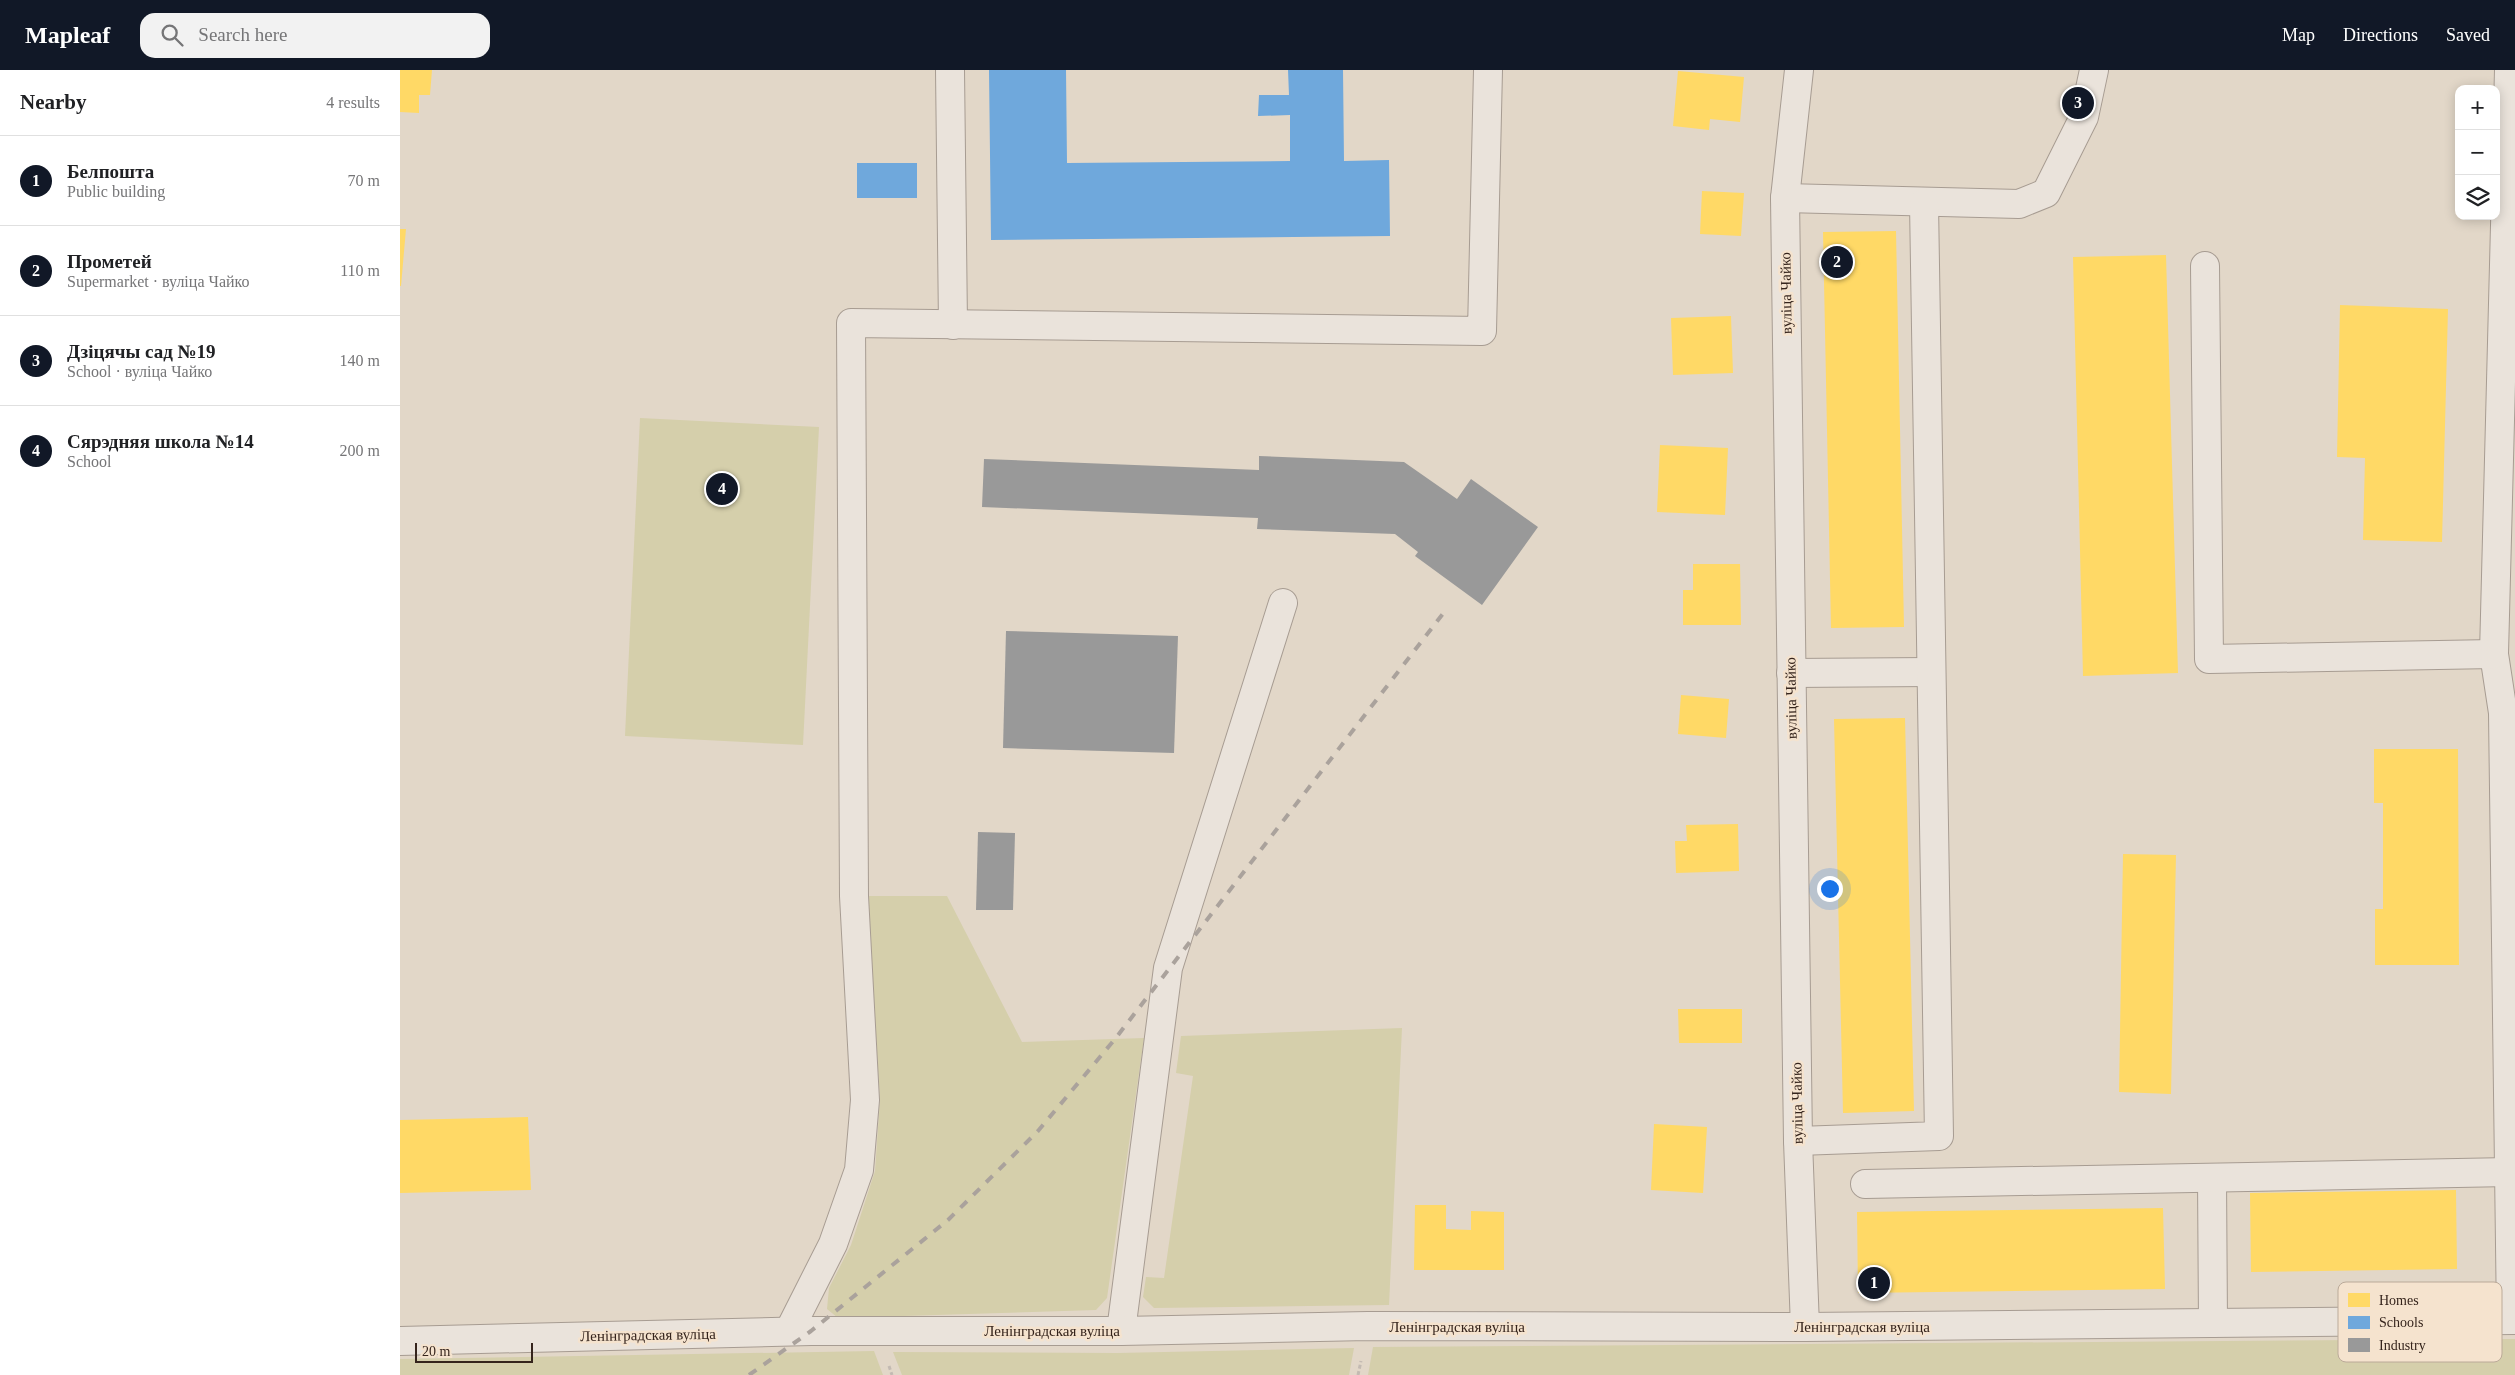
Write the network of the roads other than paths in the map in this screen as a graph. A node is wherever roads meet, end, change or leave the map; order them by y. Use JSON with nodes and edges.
{"nodes":[{"id":1,"x":950,"y":70,"type":"edge"},
{"id":2,"x":1488,"y":70,"type":"edge"},
{"id":3,"x":1799,"y":70,"type":"edge"},
{"id":4,"x":2094,"y":70,"type":"edge"},
{"id":5,"x":2509,"y":70,"type":"edge"},
{"id":6,"x":1785,"y":198,"type":"junction"},
{"id":7,"x":1924,"y":203,"type":"junction"},
{"id":8,"x":2204,"y":266,"type":"dead end"},
{"id":9,"x":953,"y":324,"type":"junction"},
{"id":10,"x":1283,"y":603,"type":"dead end"},
{"id":11,"x":2494,"y":654,"type":"junction"},
{"id":12,"x":1931,"y":672,"type":"junction"},
{"id":13,"x":1791,"y":673,"type":"junction"},
{"id":14,"x":1798,"y":1140,"type":"junction"},
{"id":15,"x":2510,"y":1172,"type":"junction"},
{"id":16,"x":2212,"y":1178,"type":"junction"},
{"id":17,"x":1865,"y":1184,"type":"dead end"},
{"id":18,"x":2513,"y":1320,"type":"edge"},
{"id":19,"x":2338,"y":1322,"type":"edge"},
{"id":20,"x":2213,"y":1324,"type":"junction"},
{"id":21,"x":1805,"y":1327,"type":"junction"},
{"id":22,"x":789,"y":1332,"type":"junction"},
{"id":23,"x":1121,"y":1332,"type":"junction"},
{"id":24,"x":400,"y":1341,"type":"edge"}],
"edges":[{"from":1,"to":9,"type":"street"},
{"from":2,"to":9,"type":"street"},
{"from":3,"to":6,"type":"street","name":"вуліца Чайко"},
{"from":4,"to":7,"type":"street"},
{"from":5,"to":11,"type":"street"},
{"from":6,"to":7,"type":"street"},
{"from":6,"to":13,"type":"street","name":"вуліца Чайко"},
{"from":7,"to":12,"type":"street"},
{"from":8,"to":11,"type":"street"},
{"from":9,"to":22,"type":"street"},
{"from":10,"to":23,"type":"street"},
{"from":11,"to":15,"type":"street"},
{"from":12,"to":13,"type":"street"},
{"from":12,"to":14,"type":"street"},
{"from":13,"to":14,"type":"street","name":"вуліца Чайко"},
{"from":14,"to":21,"type":"street","name":"вуліца Чайко"},
{"from":15,"to":16,"type":"street"},
{"from":15,"to":18,"type":"street"},
{"from":16,"to":17,"type":"street"},
{"from":16,"to":20,"type":"street"},
{"from":19,"to":20,"type":"street","name":"Ленінградская вуліца"},
{"from":20,"to":21,"type":"street","name":"Ленінградская вуліца"},
{"from":21,"to":23,"type":"street","name":"Ленінградская вуліца"},
{"from":22,"to":23,"type":"street","name":"Ленінградская вуліца"},
{"from":22,"to":24,"type":"street","name":"Ленінградская вуліца"}]}
